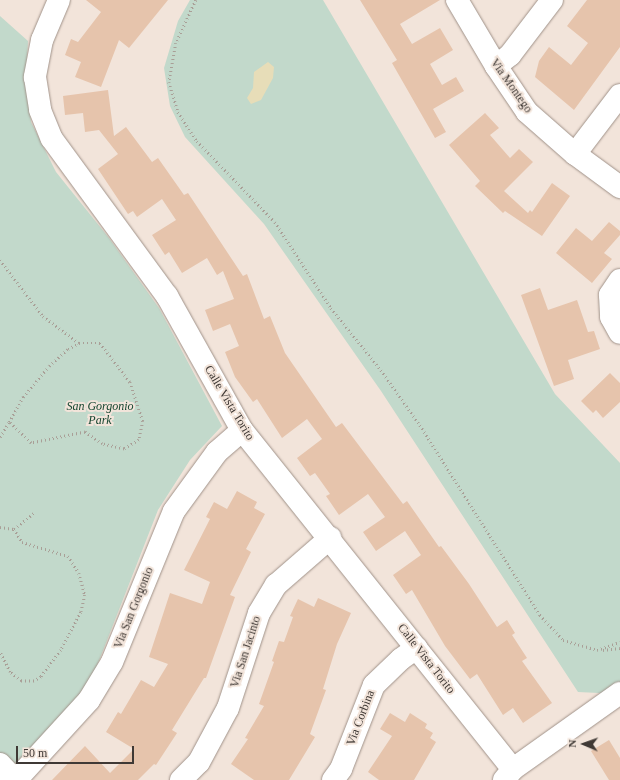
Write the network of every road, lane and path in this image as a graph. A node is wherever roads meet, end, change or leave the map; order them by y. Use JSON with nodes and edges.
{"nodes":[{"id":1,"x":59,"y":0,"type":"edge"},
{"id":2,"x":196,"y":0,"type":"edge"},
{"id":3,"x":457,"y":0,"type":"edge"},
{"id":4,"x":552,"y":0,"type":"edge"},
{"id":5,"x":496,"y":66,"type":"junction"},
{"id":6,"x":620,"y":95,"type":"edge"},
{"id":7,"x":575,"y":154,"type":"junction"},
{"id":8,"x":620,"y":187,"type":"edge"},
{"id":9,"x":0,"y":260,"type":"edge"},
{"id":10,"x":620,"y":280,"type":"edge"},
{"id":11,"x":620,"y":333,"type":"edge"},
{"id":12,"x":79,"y":343,"type":"junction"},
{"id":13,"x":9,"y":422,"type":"junction"},
{"id":14,"x":242,"y":430,"type":"junction"},
{"id":15,"x":0,"y":437,"type":"edge"},
{"id":16,"x":34,"y":513,"type":"dead end"},
{"id":17,"x":0,"y":527,"type":"edge"},
{"id":18,"x":14,"y":528,"type":"junction"},
{"id":19,"x":330,"y":538,"type":"junction"},
{"id":20,"x":620,"y":642,"type":"edge"},
{"id":21,"x":417,"y":648,"type":"junction"},
{"id":22,"x":620,"y":648,"type":"edge"},
{"id":23,"x":597,"y":650,"type":"junction"},
{"id":24,"x":0,"y":652,"type":"edge"},
{"id":25,"x":620,"y":693,"type":"edge"},
{"id":26,"x":0,"y":764,"type":"edge"},
{"id":27,"x":509,"y":775,"type":"edge"},
{"id":28,"x":16,"y":780,"type":"edge"},
{"id":29,"x":181,"y":780,"type":"edge"},
{"id":30,"x":333,"y":780,"type":"edge"}],
"edges":[{"from":1,"to":14,"type":"street","name":"Calle Vista Torito"},
{"from":2,"to":23,"type":"path"},
{"from":3,"to":5,"type":"street","name":"Via Montego"},
{"from":4,"to":5,"type":"street"},
{"from":5,"to":7,"type":"street","name":"Via Montego"},
{"from":6,"to":7,"type":"street"},
{"from":7,"to":8,"type":"street","name":"Via Montego"},
{"from":9,"to":12,"type":"path"},
{"from":10,"to":11,"type":"street"},
{"from":12,"to":13,"type":"path"},
{"from":12,"to":13,"type":"path"},
{"from":13,"to":15,"type":"path"},
{"from":14,"to":19,"type":"street","name":"Calle Vista Torito"},
{"from":14,"to":28,"type":"street","name":"Via San Gorgonio"},
{"from":16,"to":18,"type":"path"},
{"from":17,"to":18,"type":"path"},
{"from":18,"to":24,"type":"path"},
{"from":19,"to":21,"type":"street","name":"Calle Vista Torito"},
{"from":19,"to":29,"type":"street","name":"Via San Jacinto"},
{"from":20,"to":23,"type":"path"},
{"from":21,"to":27,"type":"street","name":"Calle Vista Torito"},
{"from":21,"to":30,"type":"street","name":"Via Corbina"},
{"from":22,"to":23,"type":"path"},
{"from":25,"to":27,"type":"street"},
{"from":26,"to":28,"type":"street"}]}
